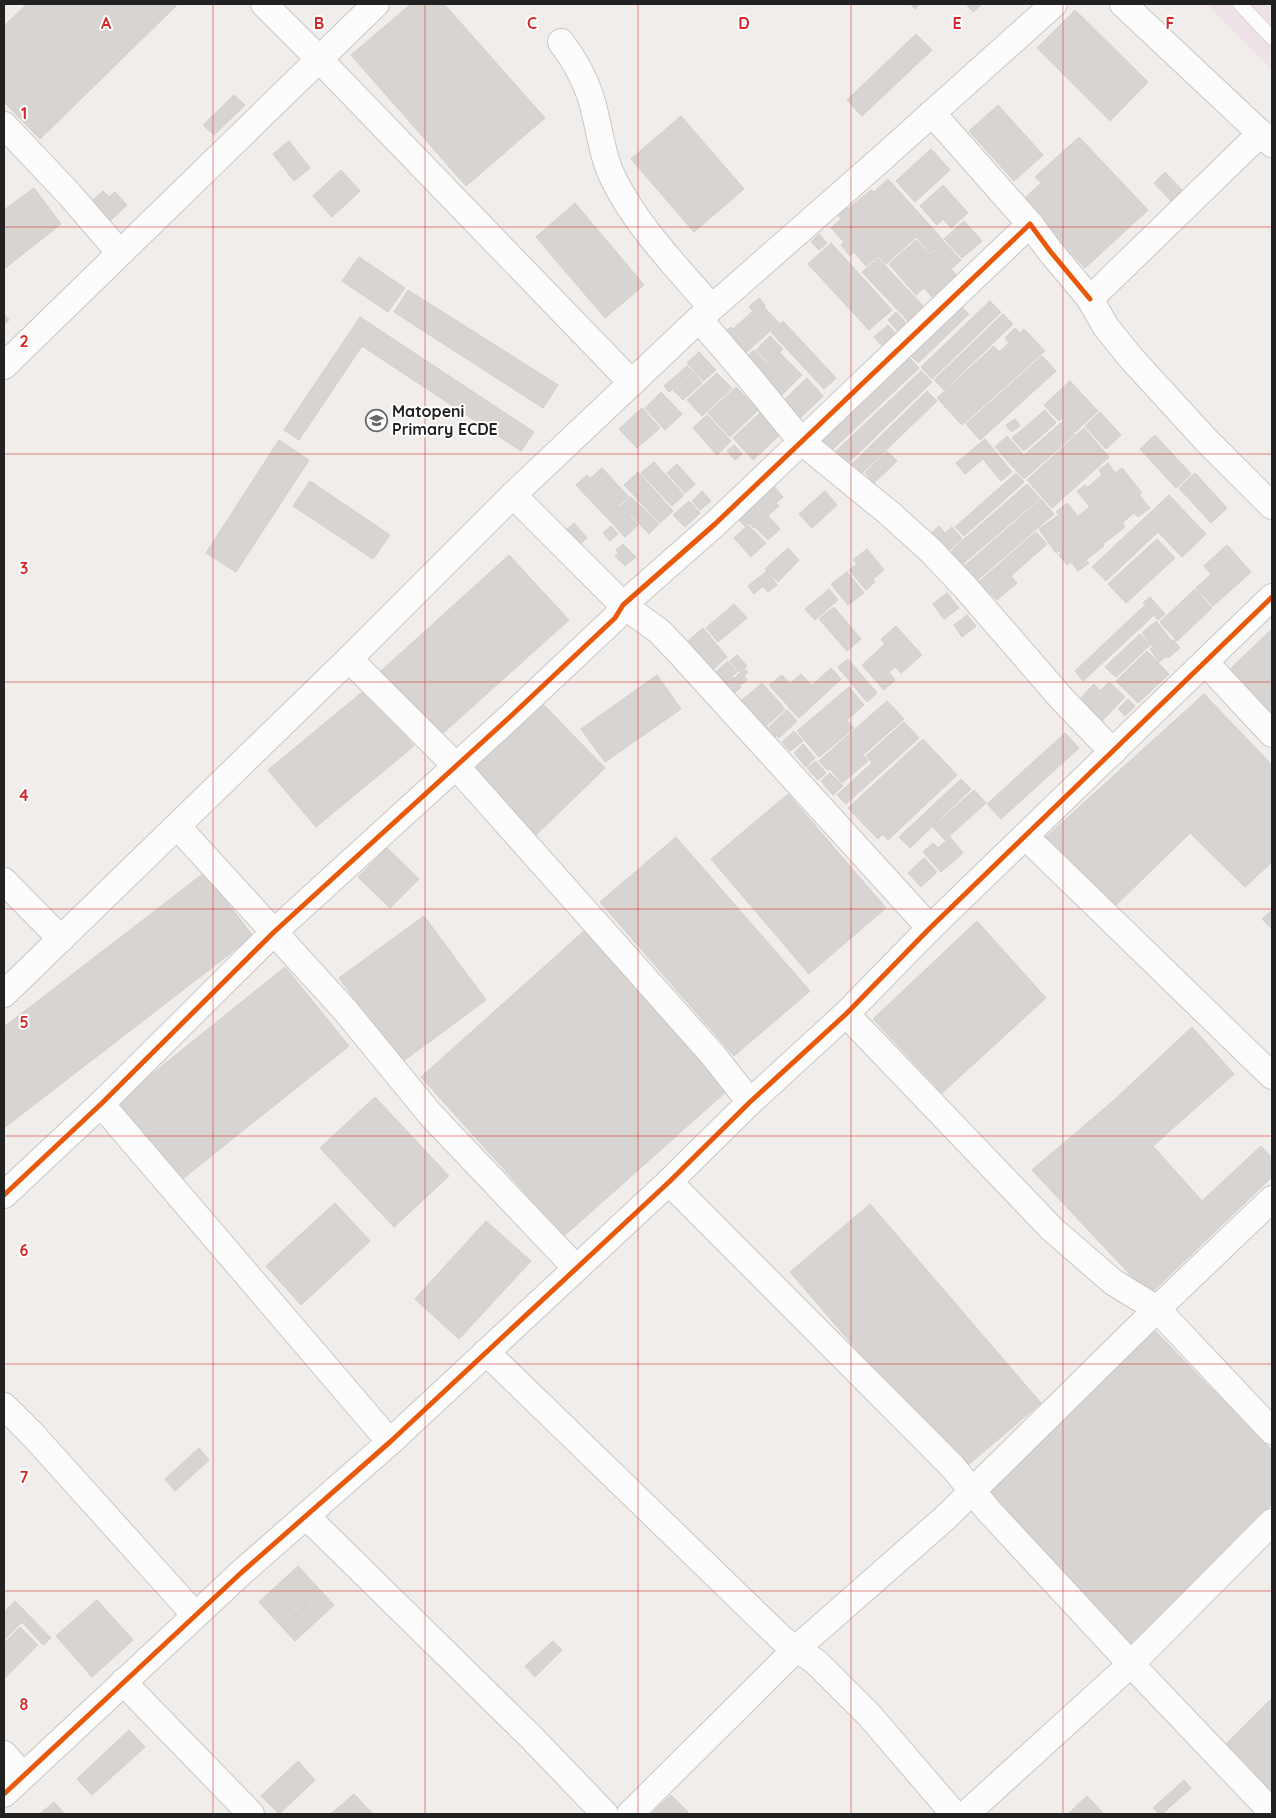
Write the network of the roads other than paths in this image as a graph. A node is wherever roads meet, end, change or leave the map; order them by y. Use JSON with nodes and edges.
{"nodes":[{"id":1,"x":264,"y":4,"type":"edge"},
{"id":2,"x":376,"y":4,"type":"edge"},
{"id":3,"x":1054,"y":4,"type":"edge"},
{"id":4,"x":1123,"y":4,"type":"edge"},
{"id":5,"x":1240,"y":4,"type":"edge"},
{"id":6,"x":1272,"y":38,"type":"edge"},
{"id":7,"x":561,"y":42,"type":"dead end"},
{"id":8,"x":318,"y":58,"type":"junction"},
{"id":9,"x":932,"y":113,"type":"junction"},
{"id":10,"x":4,"y":125,"type":"edge"},
{"id":11,"x":1266,"y":139,"type":"edge"},
{"id":12,"x":1030,"y":224,"type":"junction"},
{"id":13,"x":120,"y":254,"type":"junction"},
{"id":14,"x":1090,"y":299,"type":"junction"},
{"id":15,"x":705,"y":313,"type":"junction"},
{"id":16,"x":4,"y":366,"type":"edge"},
{"id":17,"x":632,"y":383,"type":"junction"},
{"id":18,"x":802,"y":442,"type":"junction"},
{"id":19,"x":513,"y":495,"type":"junction"},
{"id":20,"x":1272,"y":506,"type":"edge"},
{"id":21,"x":1272,"y":597,"type":"edge"},
{"id":22,"x":623,"y":605,"type":"junction"},
{"id":23,"x":349,"y":659,"type":"junction"},
{"id":24,"x":1205,"y":662,"type":"junction"},
{"id":25,"x":1272,"y":734,"type":"edge"},
{"id":26,"x":1113,"y":752,"type":"junction"},
{"id":27,"x":456,"y":766,"type":"junction"},
{"id":28,"x":177,"y":826,"type":"junction"},
{"id":29,"x":1026,"y":836,"type":"junction"},
{"id":30,"x":4,"y":881,"type":"edge"},
{"id":31,"x":930,"y":928,"type":"junction"},
{"id":32,"x":274,"y":932,"type":"junction"},
{"id":33,"x":61,"y":938,"type":"junction"},
{"id":34,"x":4,"y":994,"type":"edge"},
{"id":35,"x":846,"y":1014,"type":"junction"},
{"id":36,"x":1272,"y":1076,"type":"edge"},
{"id":37,"x":750,"y":1102,"type":"junction"},
{"id":38,"x":102,"y":1104,"type":"junction"},
{"id":39,"x":669,"y":1182,"type":"junction"},
{"id":40,"x":4,"y":1195,"type":"edge"},
{"id":41,"x":1272,"y":1199,"type":"edge"},
{"id":42,"x":576,"y":1268,"type":"junction"},
{"id":43,"x":1157,"y":1308,"type":"junction"},
{"id":44,"x":486,"y":1352,"type":"junction"},
{"id":45,"x":4,"y":1406,"type":"edge"},
{"id":46,"x":1272,"y":1431,"type":"edge"},
{"id":47,"x":390,"y":1442,"type":"junction"},
{"id":48,"x":972,"y":1492,"type":"junction"},
{"id":49,"x":306,"y":1516,"type":"junction"},
{"id":50,"x":1272,"y":1522,"type":"edge"},
{"id":51,"x":195,"y":1615,"type":"junction"},
{"id":52,"x":796,"y":1648,"type":"junction"},
{"id":53,"x":1131,"y":1664,"type":"junction"},
{"id":54,"x":123,"y":1682,"type":"junction"},
{"id":55,"x":4,"y":1754,"type":"edge"},
{"id":56,"x":23,"y":1776,"type":"junction"},
{"id":57,"x":4,"y":1794,"type":"edge"},
{"id":58,"x":1272,"y":1812,"type":"edge"},
{"id":59,"x":251,"y":1814,"type":"edge"},
{"id":60,"x":605,"y":1814,"type":"edge"},
{"id":61,"x":630,"y":1814,"type":"edge"},
{"id":62,"x":954,"y":1814,"type":"edge"},
{"id":63,"x":966,"y":1814,"type":"edge"}],
"edges":[{"from":1,"to":8,"type":"street"},
{"from":2,"to":8,"type":"street"},
{"from":3,"to":9,"type":"street"},
{"from":4,"to":11,"type":"street"},
{"from":5,"to":6,"type":"lane"},
{"from":7,"to":15,"type":"street"},
{"from":8,"to":13,"type":"street"},
{"from":8,"to":17,"type":"street"},
{"from":9,"to":12,"type":"street"},
{"from":9,"to":15,"type":"street"},
{"from":10,"to":13,"type":"street"},
{"from":11,"to":14,"type":"street"},
{"from":12,"to":14,"type":"street"},
{"from":12,"to":18,"type":"street"},
{"from":13,"to":16,"type":"street"},
{"from":14,"to":20,"type":"street"},
{"from":15,"to":17,"type":"street"},
{"from":15,"to":18,"type":"street"},
{"from":17,"to":19,"type":"street"},
{"from":18,"to":22,"type":"street"},
{"from":18,"to":26,"type":"street"},
{"from":19,"to":22,"type":"street"},
{"from":19,"to":23,"type":"street"},
{"from":21,"to":24,"type":"street"},
{"from":22,"to":27,"type":"street"},
{"from":22,"to":31,"type":"street"},
{"from":23,"to":27,"type":"street"},
{"from":23,"to":28,"type":"street"},
{"from":24,"to":25,"type":"street"},
{"from":24,"to":26,"type":"street"},
{"from":26,"to":29,"type":"street"},
{"from":27,"to":32,"type":"street"},
{"from":27,"to":37,"type":"street"},
{"from":28,"to":32,"type":"street"},
{"from":28,"to":33,"type":"street"},
{"from":29,"to":31,"type":"street"},
{"from":29,"to":36,"type":"street"},
{"from":30,"to":33,"type":"street"},
{"from":31,"to":35,"type":"street"},
{"from":32,"to":38,"type":"street"},
{"from":32,"to":42,"type":"street"},
{"from":33,"to":34,"type":"street"},
{"from":35,"to":37,"type":"street"},
{"from":35,"to":43,"type":"street"},
{"from":37,"to":39,"type":"street"},
{"from":38,"to":40,"type":"street"},
{"from":38,"to":47,"type":"street"},
{"from":39,"to":42,"type":"street"},
{"from":39,"to":48,"type":"street"},
{"from":41,"to":43,"type":"street"},
{"from":42,"to":44,"type":"street"},
{"from":43,"to":46,"type":"street"},
{"from":43,"to":48,"type":"street"},
{"from":44,"to":47,"type":"street"},
{"from":44,"to":52,"type":"street"},
{"from":45,"to":51,"type":"street"},
{"from":47,"to":49,"type":"street"},
{"from":48,"to":52,"type":"street"},
{"from":48,"to":53,"type":"street"},
{"from":49,"to":51,"type":"street"},
{"from":49,"to":60,"type":"street"},
{"from":50,"to":53,"type":"street"},
{"from":51,"to":54,"type":"street"},
{"from":52,"to":61,"type":"street"},
{"from":52,"to":62,"type":"street"},
{"from":53,"to":58,"type":"street"},
{"from":53,"to":63,"type":"street"},
{"from":54,"to":56,"type":"street"},
{"from":54,"to":59,"type":"street"},
{"from":55,"to":56,"type":"street"},
{"from":56,"to":57,"type":"street"}]}
